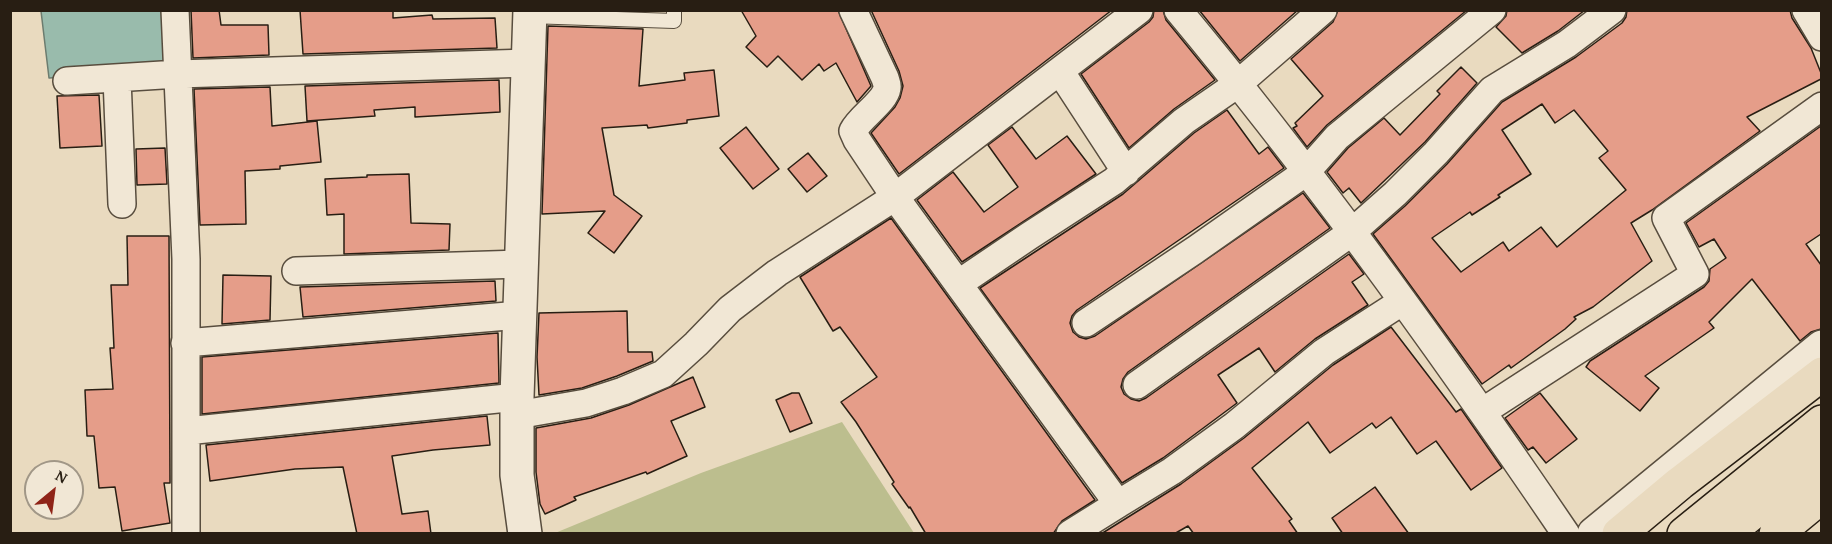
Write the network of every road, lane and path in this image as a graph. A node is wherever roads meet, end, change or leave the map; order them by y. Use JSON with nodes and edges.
{"nodes":[{"id":1,"x":175,"y":10,"type":"edge"},
{"id":2,"x":674,"y":10,"type":"edge"},
{"id":3,"x":1139,"y":10,"type":"edge"},
{"id":4,"x":1178,"y":10,"type":"edge"},
{"id":5,"x":1323,"y":10,"type":"edge"},
{"id":6,"x":1492,"y":10,"type":"edge"},
{"id":7,"x":1612,"y":10,"type":"edge"},
{"id":8,"x":1806,"y":10,"type":"edge"},
{"id":9,"x":854,"y":11,"type":"edge"},
{"id":10,"x":530,"y":13,"type":"edge"},
{"id":11,"x":1821,"y":37,"type":"edge"},
{"id":12,"x":528,"y":63,"type":"junction"},
{"id":13,"x":1060,"y":71,"type":"junction"},
{"id":14,"x":178,"y":74,"type":"junction"},
{"id":15,"x":117,"y":78,"type":"junction"},
{"id":16,"x":67,"y":81,"type":"dead end"},
{"id":17,"x":1239,"y":83,"type":"junction"},
{"id":18,"x":1821,"y":106,"type":"edge"},
{"id":19,"x":1126,"y":172,"type":"junction"},
{"id":20,"x":1306,"y":172,"type":"junction"},
{"id":21,"x":895,"y":197,"type":"junction"},
{"id":22,"x":122,"y":204,"type":"dead end"},
{"id":23,"x":1352,"y":232,"type":"junction"},
{"id":24,"x":521,"y":264,"type":"junction"},
{"id":25,"x":296,"y":271,"type":"dead end"},
{"id":26,"x":957,"y":284,"type":"junction"},
{"id":27,"x":1403,"y":301,"type":"junction"},
{"id":28,"x":520,"y":315,"type":"junction"},
{"id":29,"x":1086,"y":323,"type":"dead end"},
{"id":30,"x":185,"y":343,"type":"junction"},
{"id":31,"x":1821,"y":347,"type":"edge"},
{"id":32,"x":1821,"y":374,"type":"edge"},
{"id":33,"x":1137,"y":385,"type":"dead end"},
{"id":34,"x":517,"y":406,"type":"junction"},
{"id":35,"x":1482,"y":412,"type":"junction"},
{"id":36,"x":1821,"y":422,"type":"edge"},
{"id":37,"x":186,"y":431,"type":"junction"},
{"id":38,"x":1821,"y":457,"type":"edge"},
{"id":39,"x":1821,"y":496,"type":"edge"},
{"id":40,"x":1118,"y":504,"type":"junction"},
{"id":41,"x":186,"y":534,"type":"edge"},
{"id":42,"x":525,"y":534,"type":"edge"},
{"id":43,"x":1070,"y":534,"type":"edge"},
{"id":44,"x":1566,"y":534,"type":"edge"},
{"id":45,"x":1594,"y":534,"type":"edge"},
{"id":46,"x":1619,"y":534,"type":"edge"},
{"id":47,"x":1684,"y":534,"type":"edge"},
{"id":48,"x":1726,"y":534,"type":"edge"},
{"id":49,"x":1776,"y":534,"type":"edge"}],
"edges":[{"from":1,"to":14,"type":"street"},
{"from":2,"to":10,"type":"lane"},
{"from":3,"to":13,"type":"street"},
{"from":4,"to":17,"type":"street"},
{"from":5,"to":17,"type":"street"},
{"from":6,"to":20,"type":"street"},
{"from":7,"to":23,"type":"street"},
{"from":8,"to":11,"type":"street"},
{"from":9,"to":21,"type":"street"},
{"from":10,"to":12,"type":"street"},
{"from":12,"to":14,"type":"street"},
{"from":12,"to":24,"type":"street"},
{"from":13,"to":19,"type":"street"},
{"from":13,"to":21,"type":"street"},
{"from":14,"to":15,"type":"street"},
{"from":14,"to":30,"type":"street"},
{"from":15,"to":16,"type":"street"},
{"from":15,"to":22,"type":"street"},
{"from":17,"to":19,"type":"street"},
{"from":17,"to":20,"type":"street"},
{"from":18,"to":35,"type":"street"},
{"from":19,"to":26,"type":"street"},
{"from":20,"to":23,"type":"street"},
{"from":20,"to":29,"type":"street"},
{"from":21,"to":26,"type":"street"},
{"from":21,"to":34,"type":"street"},
{"from":23,"to":27,"type":"street"},
{"from":23,"to":33,"type":"street"},
{"from":24,"to":25,"type":"street"},
{"from":24,"to":28,"type":"street"},
{"from":26,"to":40,"type":"street"},
{"from":27,"to":35,"type":"street"},
{"from":27,"to":40,"type":"street"},
{"from":28,"to":30,"type":"street"},
{"from":28,"to":34,"type":"street"},
{"from":30,"to":37,"type":"street"},
{"from":31,"to":45,"type":"street"},
{"from":32,"to":46,"type":"main road"},
{"from":34,"to":37,"type":"street"},
{"from":34,"to":42,"type":"street"},
{"from":35,"to":44,"type":"street"},
{"from":36,"to":47,"type":"main road"},
{"from":37,"to":41,"type":"street"},
{"from":38,"to":48,"type":"main road"},
{"from":39,"to":49,"type":"main road"},
{"from":40,"to":43,"type":"street"}]}
